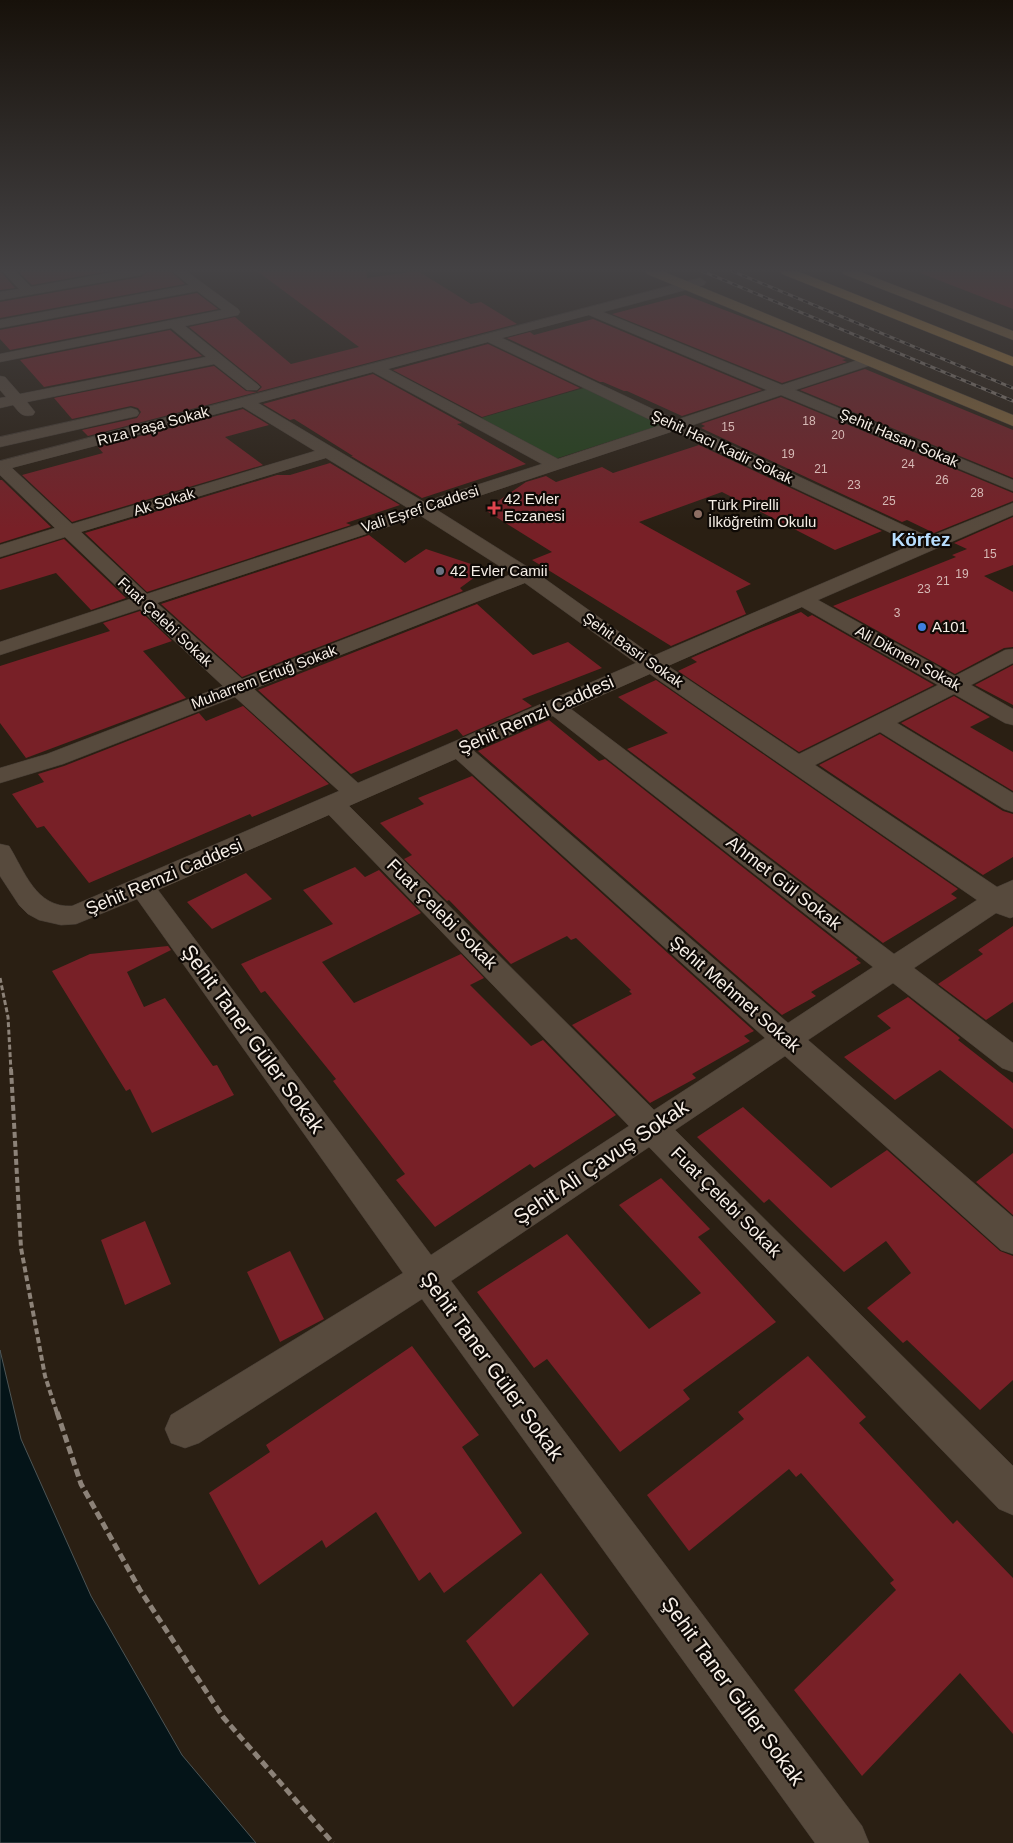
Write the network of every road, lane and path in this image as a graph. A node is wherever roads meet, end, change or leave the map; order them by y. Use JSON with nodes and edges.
{"nodes":[{"id":1,"x":215,"y":357,"type":"edge"},
{"id":2,"x":416,"y":357,"type":"edge"},
{"id":3,"x":529,"y":357,"type":"edge"},
{"id":4,"x":703,"y":357,"type":"edge"},
{"id":5,"x":860,"y":357,"type":"edge"},
{"id":6,"x":877,"y":357,"type":"edge"},
{"id":7,"x":1001,"y":357,"type":"edge"},
{"id":8,"x":217,"y":359,"type":"junction"},
{"id":9,"x":869,"y":361,"type":"junction"},
{"id":10,"x":1013,"y":362,"type":"edge"},
{"id":11,"x":374,"y":368,"type":"junction"},
{"id":12,"x":0,"y":380,"type":"edge"},
{"id":13,"x":782,"y":389,"type":"junction"},
{"id":14,"x":17,"y":400,"type":"junction"},
{"id":15,"x":244,"y":401,"type":"junction"},
{"id":16,"x":186,"y":402,"type":"dead end"},
{"id":17,"x":148,"y":410,"type":"dead end"},
{"id":18,"x":1013,"y":411,"type":"edge"},
{"id":19,"x":4,"y":413,"type":"edge"},
{"id":20,"x":1013,"y":421,"type":"edge"},
{"id":21,"x":676,"y":425,"type":"junction"},
{"id":22,"x":44,"y":432,"type":"junction"},
{"id":23,"x":22,"y":436,"type":"junction"},
{"id":24,"x":0,"y":442,"type":"edge"},
{"id":25,"x":62,"y":450,"type":"junction"},
{"id":26,"x":328,"y":452,"type":"junction"},
{"id":27,"x":40,"y":456,"type":"junction"},
{"id":28,"x":555,"y":464,"type":"junction"},
{"id":29,"x":0,"y":466,"type":"edge"},
{"id":30,"x":1013,"y":486,"type":"edge"},
{"id":31,"x":421,"y":508,"type":"junction"},
{"id":32,"x":1013,"y":508,"type":"edge"},
{"id":33,"x":70,"y":531,"type":"junction"},
{"id":34,"x":928,"y":544,"type":"junction"},
{"id":35,"x":0,"y":551,"type":"edge"},
{"id":36,"x":527,"y":575,"type":"junction"},
{"id":37,"x":802,"y":599,"type":"junction"},
{"id":38,"x":144,"y":602,"type":"junction"},
{"id":39,"x":0,"y":649,"type":"edge"},
{"id":40,"x":1013,"y":655,"type":"edge"},
{"id":41,"x":652,"y":664,"type":"junction"},
{"id":42,"x":955,"y":685,"type":"junction"},
{"id":43,"x":236,"y":688,"type":"junction"},
{"id":44,"x":555,"y":707,"type":"junction"},
{"id":45,"x":1013,"y":718,"type":"edge"},
{"id":46,"x":880,"y":722,"type":"junction"},
{"id":47,"x":458,"y":749,"type":"junction"},
{"id":48,"x":799,"y":764,"type":"junction"},
{"id":49,"x":0,"y":776,"type":"edge"},
{"id":50,"x":344,"y":799,"type":"junction"},
{"id":51,"x":1013,"y":804,"type":"edge"},
{"id":52,"x":0,"y":852,"type":"edge"},
{"id":53,"x":142,"y":887,"type":"junction"},
{"id":54,"x":1007,"y":900,"type":"edge"},
{"id":55,"x":894,"y":968,"type":"junction"},
{"id":56,"x":0,"y":978,"type":"edge"},
{"id":57,"x":786,"y":1039,"type":"junction"},
{"id":58,"x":1013,"y":1060,"type":"edge"},
{"id":59,"x":652,"y":1128,"type":"junction"},
{"id":60,"x":1013,"y":1239,"type":"edge"},
{"id":61,"x":427,"y":1277,"type":"junction"},
{"id":62,"x":186,"y":1429,"type":"dead end"},
{"id":63,"x":1013,"y":1494,"type":"edge"},
{"id":64,"x":333,"y":1843,"type":"edge"},
{"id":65,"x":845,"y":1843,"type":"edge"}],
"edges":[{"from":1,"to":8,"type":"street"},
{"from":2,"to":11,"type":"street","name":"Rıza Paşa Sokak"},
{"from":3,"to":21,"type":"street","name":"Şehit Hacı Kadir Sokak"},
{"from":4,"to":13,"type":"street","name":"Şehit Hasan Sokak"},
{"from":5,"to":9,"type":"main road"},
{"from":6,"to":18,"type":"main road"},
{"from":7,"to":10,"type":"highway"},
{"from":8,"to":14,"type":"street"},
{"from":8,"to":16,"type":"street"},
{"from":9,"to":13,"type":"street","name":"Vali Eşref Caddesi"},
{"from":9,"to":20,"type":"main road"},
{"from":11,"to":15,"type":"street","name":"Rıza Paşa Sokak"},
{"from":11,"to":28,"type":"street"},
{"from":12,"to":14,"type":"street"},
{"from":13,"to":21,"type":"street","name":"Vali Eşref Caddesi"},
{"from":13,"to":30,"type":"street","name":"Şehit Hasan Sokak"},
{"from":14,"to":19,"type":"street"},
{"from":14,"to":22,"type":"street"},
{"from":15,"to":25,"type":"street","name":"Rıza Paşa Sokak"},
{"from":15,"to":26,"type":"street","name":"Şehit Basri Sokak"},
{"from":17,"to":22,"type":"street"},
{"from":19,"to":23,"type":"street"},
{"from":21,"to":28,"type":"street","name":"Vali Eşref Caddesi"},
{"from":21,"to":34,"type":"street","name":"Şehit Hacı Kadir Sokak"},
{"from":22,"to":23,"type":"street"},
{"from":22,"to":25,"type":"street"},
{"from":23,"to":24,"type":"street"},
{"from":23,"to":27,"type":"street"},
{"from":25,"to":27,"type":"street","name":"Rıza Paşa Sokak"},
{"from":26,"to":31,"type":"street","name":"Şehit Basri Sokak"},
{"from":26,"to":33,"type":"street","name":"Ak Sokak"},
{"from":27,"to":29,"type":"street","name":"Rıza Paşa Sokak"},
{"from":28,"to":31,"type":"street","name":"Vali Eşref Caddesi"},
{"from":29,"to":33,"type":"street","name":"Fuat Çelebi Sokak"},
{"from":31,"to":36,"type":"street","name":"Şehit Basri Sokak"},
{"from":31,"to":38,"type":"street","name":"Vali Eşref Caddesi"},
{"from":32,"to":34,"type":"street","name":"Şehit Remzi Caddesi"},
{"from":33,"to":35,"type":"street","name":"Ak Sokak"},
{"from":33,"to":38,"type":"street","name":"Fuat Çelebi Sokak"},
{"from":34,"to":37,"type":"street","name":"Şehit Remzi Caddesi"},
{"from":36,"to":41,"type":"street","name":"Şehit Basri Sokak"},
{"from":36,"to":43,"type":"street","name":"Muharrem Ertuğ Sokak"},
{"from":37,"to":41,"type":"street","name":"Şehit Remzi Caddesi"},
{"from":37,"to":42,"type":"street","name":"Ali Dikmen Sokak"},
{"from":38,"to":39,"type":"street","name":"Vali Eşref Caddesi"},
{"from":38,"to":43,"type":"street","name":"Fuat Çelebi Sokak"},
{"from":40,"to":42,"type":"street"},
{"from":41,"to":44,"type":"street","name":"Şehit Remzi Caddesi"},
{"from":41,"to":48,"type":"street","name":"Şehit Basri Sokak"},
{"from":42,"to":45,"type":"street","name":"Ali Dikmen Sokak"},
{"from":42,"to":46,"type":"street"},
{"from":43,"to":49,"type":"street","name":"Muharrem Ertuğ Sokak"},
{"from":43,"to":50,"type":"street","name":"Fuat Çelebi Sokak"},
{"from":44,"to":47,"type":"street","name":"Şehit Remzi Caddesi"},
{"from":44,"to":55,"type":"street","name":"Ahmet Gül Sokak"},
{"from":46,"to":48,"type":"street"},
{"from":46,"to":51,"type":"street"},
{"from":47,"to":50,"type":"street","name":"Şehit Remzi Caddesi"},
{"from":47,"to":57,"type":"street","name":"Şehit Mehmet Sokak"},
{"from":48,"to":54,"type":"street","name":"Şehit Basri Sokak"},
{"from":50,"to":53,"type":"street","name":"Şehit Remzi Caddesi"},
{"from":50,"to":59,"type":"street","name":"Fuat Çelebi Sokak"},
{"from":52,"to":53,"type":"street","name":"Şehit Remzi Caddesi"},
{"from":53,"to":61,"type":"street","name":"Şehit Taner Güler Sokak"},
{"from":54,"to":55,"type":"street","name":"Şehit Ali Çavuş Sokak"},
{"from":55,"to":57,"type":"street","name":"Şehit Ali Çavuş Sokak"},
{"from":55,"to":58,"type":"street","name":"Ahmet Gül Sokak"},
{"from":56,"to":64,"type":"path"},
{"from":57,"to":59,"type":"street","name":"Şehit Ali Çavuş Sokak"},
{"from":57,"to":60,"type":"street","name":"Şehit Mehmet Sokak"},
{"from":59,"to":61,"type":"street","name":"Şehit Ali Çavuş Sokak"},
{"from":59,"to":63,"type":"street","name":"Fuat Çelebi Sokak"},
{"from":61,"to":62,"type":"street","name":"Şehit Ali Çavuş Sokak"},
{"from":61,"to":65,"type":"street","name":"Şehit Taner Güler Sokak"}]}
